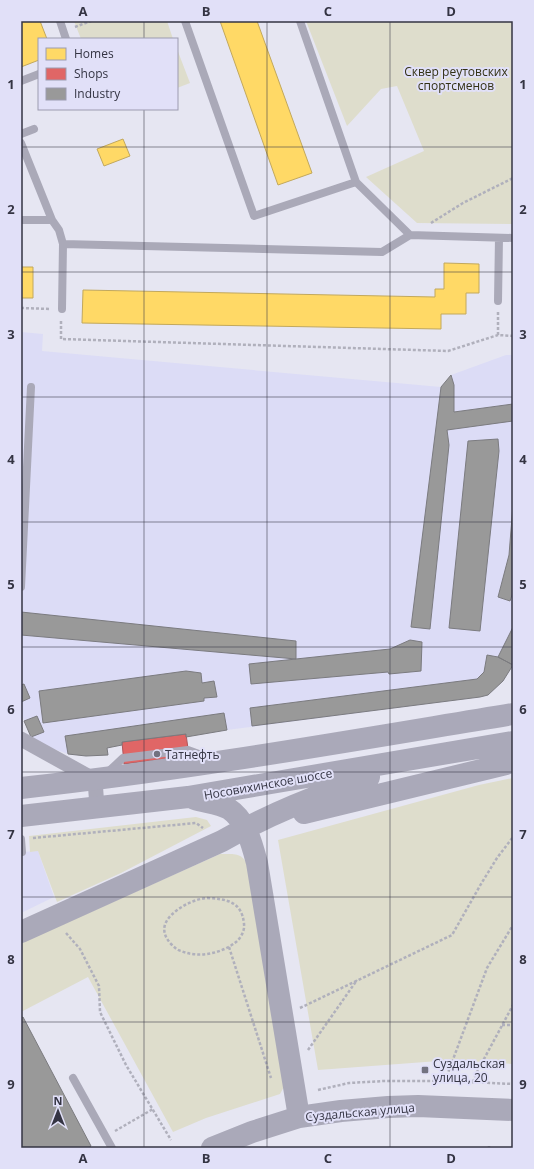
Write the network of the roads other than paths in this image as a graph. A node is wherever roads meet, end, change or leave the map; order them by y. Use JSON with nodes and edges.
{"nodes":[{"id":1,"x":60,"y":21,"type":"edge"},
{"id":2,"x":185,"y":21,"type":"edge"},
{"id":3,"x":300,"y":21,"type":"edge"},
{"id":4,"x":65,"y":35,"type":"edge"},
{"id":5,"x":38,"y":74,"type":"edge"},
{"id":6,"x":21,"y":82,"type":"edge"},
{"id":7,"x":34,"y":129,"type":"dead end"},
{"id":8,"x":21,"y":134,"type":"edge"},
{"id":9,"x":21,"y":143,"type":"edge"},
{"id":10,"x":356,"y":182,"type":"junction"},
{"id":11,"x":21,"y":220,"type":"edge"},
{"id":12,"x":52,"y":220,"type":"junction"},
{"id":13,"x":410,"y":235,"type":"junction"},
{"id":14,"x":499,"y":238,"type":"junction"},
{"id":15,"x":513,"y":238,"type":"edge"},
{"id":16,"x":63,"y":244,"type":"junction"},
{"id":17,"x":498,"y":301,"type":"dead end"},
{"id":18,"x":62,"y":309,"type":"road end"},
{"id":19,"x":31,"y":387,"type":"dead end"},
{"id":20,"x":25,"y":427,"type":"edge"},
{"id":21,"x":21,"y":587,"type":"edge"},
{"id":22,"x":513,"y":714,"type":"edge"},
{"id":23,"x":21,"y":739,"type":"edge"},
{"id":24,"x":513,"y":742,"type":"edge"},
{"id":25,"x":513,"y":747,"type":"edge"},
{"id":26,"x":425,"y":757,"type":"junction"},
{"id":27,"x":97,"y":779,"type":"junction"},
{"id":28,"x":21,"y":788,"type":"edge"},
{"id":29,"x":188,"y":797,"type":"junction"},
{"id":30,"x":97,"y":807,"type":"junction"},
{"id":31,"x":21,"y":816,"type":"edge"},
{"id":32,"x":244,"y":828,"type":"junction"},
{"id":33,"x":25,"y":839,"type":"edge"},
{"id":34,"x":22,"y":852,"type":"edge"},
{"id":35,"x":21,"y":932,"type":"edge"},
{"id":36,"x":73,"y":1078,"type":"dead end"},
{"id":37,"x":513,"y":1110,"type":"edge"},
{"id":38,"x":299,"y":1117,"type":"junction"},
{"id":39,"x":112,"y":1148,"type":"edge"},
{"id":40,"x":212,"y":1148,"type":"edge"}],
"edges":[{"from":1,"to":4,"type":"lane"},
{"from":2,"to":10,"type":"lane"},
{"from":3,"to":10,"type":"lane"},
{"from":5,"to":6,"type":"lane"},
{"from":7,"to":8,"type":"lane"},
{"from":9,"to":12,"type":"lane"},
{"from":10,"to":13,"type":"lane"},
{"from":11,"to":12,"type":"lane"},
{"from":12,"to":16,"type":"lane"},
{"from":13,"to":14,"type":"lane"},
{"from":13,"to":16,"type":"lane"},
{"from":14,"to":15,"type":"lane"},
{"from":14,"to":17,"type":"lane"},
{"from":16,"to":18,"type":"lane"},
{"from":19,"to":20,"type":"lane"},
{"from":20,"to":21,"type":"lane"},
{"from":22,"to":27,"type":"main road"},
{"from":23,"to":27,"type":"street"},
{"from":24,"to":26,"type":"main road","name":"Носовихинское шоссе"},
{"from":25,"to":32,"type":"main road"},
{"from":26,"to":29,"type":"main road","name":"Носовихинское шоссе"},
{"from":26,"to":32,"type":"main road"},
{"from":27,"to":28,"type":"main road"},
{"from":27,"to":30,"type":"street"},
{"from":29,"to":30,"type":"main road","name":"Носовихинское шоссе"},
{"from":29,"to":32,"type":"main road"},
{"from":30,"to":31,"type":"main road","name":"Носовихинское шоссе"},
{"from":32,"to":35,"type":"main road"},
{"from":32,"to":38,"type":"main road"},
{"from":33,"to":34,"type":"lane"},
{"from":36,"to":39,"type":"lane"},
{"from":37,"to":38,"type":"main road","name":"Суздальская улица"},
{"from":38,"to":40,"type":"main road","name":"Суздальская улица"}]}
